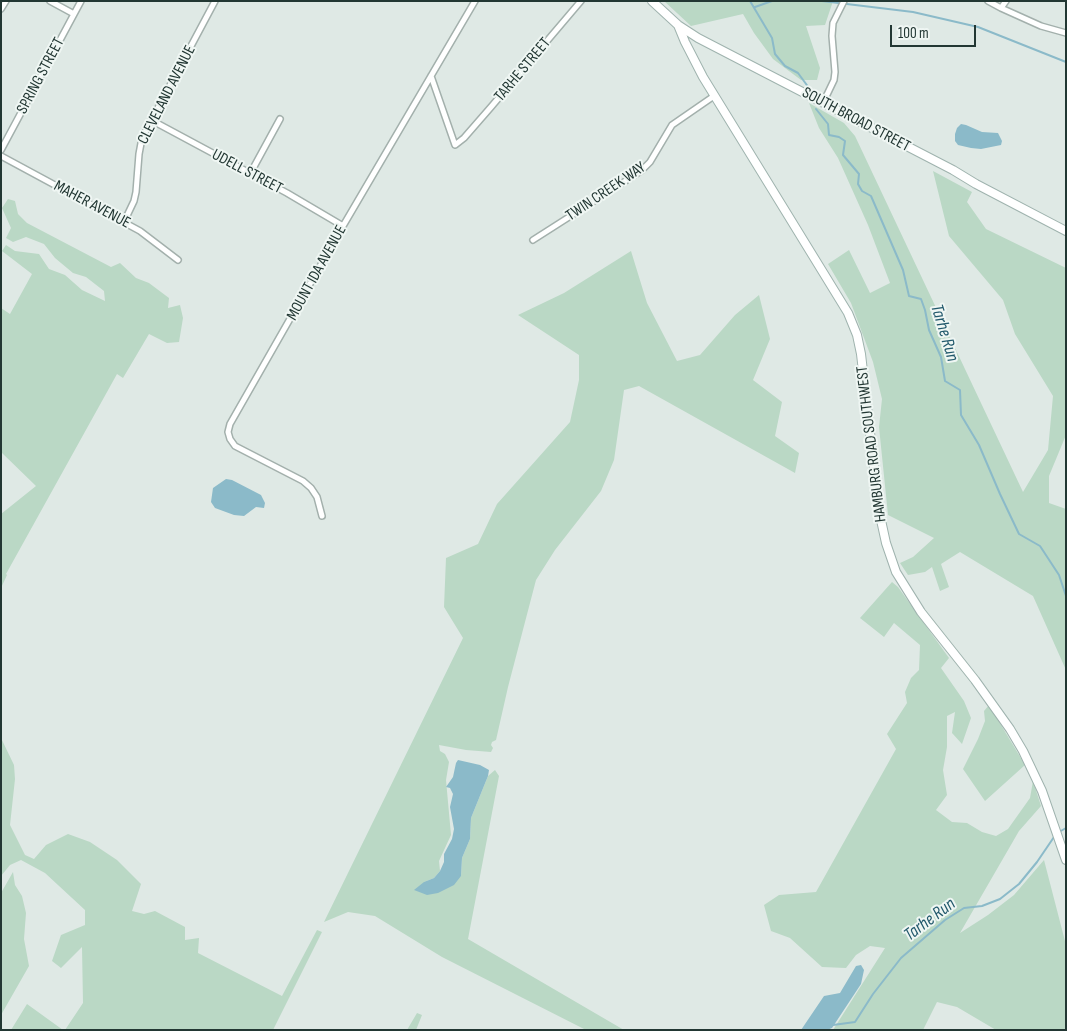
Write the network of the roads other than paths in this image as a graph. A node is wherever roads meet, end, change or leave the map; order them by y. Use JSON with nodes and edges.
{"nodes":[{"id":1,"x":6,"y":1,"type":"edge"},
{"id":2,"x":50,"y":1,"type":"edge"},
{"id":3,"x":81,"y":1,"type":"edge"},
{"id":4,"x":215,"y":1,"type":"edge"},
{"id":5,"x":475,"y":1,"type":"edge"},
{"id":6,"x":581,"y":1,"type":"edge"},
{"id":7,"x":652,"y":1,"type":"edge"},
{"id":8,"x":844,"y":1,"type":"edge"},
{"id":9,"x":988,"y":1,"type":"edge"},
{"id":10,"x":1006,"y":1,"type":"edge"},
{"id":11,"x":1002,"y":8,"type":"junction"},
{"id":12,"x":1,"y":9,"type":"edge"},
{"id":13,"x":74,"y":14,"type":"junction"},
{"id":14,"x":678,"y":25,"type":"junction"},
{"id":15,"x":1066,"y":32,"type":"edge"},
{"id":16,"x":431,"y":76,"type":"junction"},
{"id":17,"x":714,"y":96,"type":"junction"},
{"id":18,"x":823,"y":103,"type":"junction"},
{"id":19,"x":280,"y":119,"type":"dead end"},
{"id":20,"x":151,"y":120,"type":"junction"},
{"id":21,"x":1,"y":150,"type":"edge"},
{"id":22,"x":1,"y":156,"type":"edge"},
{"id":23,"x":250,"y":174,"type":"junction"},
{"id":24,"x":124,"y":222,"type":"junction"},
{"id":25,"x":343,"y":226,"type":"junction"},
{"id":26,"x":1066,"y":231,"type":"edge"},
{"id":27,"x":533,"y":240,"type":"dead end"},
{"id":28,"x":178,"y":260,"type":"dead end"},
{"id":29,"x":322,"y":516,"type":"dead end"},
{"id":30,"x":1066,"y":860,"type":"edge"}],
"edges":[{"from":1,"to":12,"type":"street"},
{"from":2,"to":13,"type":"street"},
{"from":3,"to":13,"type":"street","name":"SPRING STREET"},
{"from":4,"to":20,"type":"street","name":"CLEVELAND AVENUE"},
{"from":5,"to":16,"type":"street","name":"MOUNT IDA AVENUE"},
{"from":6,"to":16,"type":"street","name":"TARHE STREET"},
{"from":7,"to":14,"type":"street","name":"SOUTH BROAD STREET"},
{"from":8,"to":18,"type":"street"},
{"from":9,"to":11,"type":"street"},
{"from":10,"to":11,"type":"street"},
{"from":11,"to":15,"type":"street"},
{"from":13,"to":21,"type":"street","name":"SPRING STREET"},
{"from":14,"to":17,"type":"street","name":"HAMBURG ROAD SOUTHWEST"},
{"from":14,"to":18,"type":"street","name":"SOUTH BROAD STREET"},
{"from":16,"to":25,"type":"street","name":"MOUNT IDA AVENUE"},
{"from":17,"to":27,"type":"street","name":"TWIN CREEK WAY"},
{"from":17,"to":30,"type":"street","name":"HAMBURG ROAD SOUTHWEST"},
{"from":18,"to":26,"type":"street","name":"SOUTH BROAD STREET"},
{"from":19,"to":23,"type":"street"},
{"from":20,"to":23,"type":"street","name":"UDELL STREET"},
{"from":20,"to":24,"type":"street","name":"CLEVELAND AVENUE"},
{"from":22,"to":24,"type":"street","name":"MAHER AVENUE"},
{"from":23,"to":25,"type":"street","name":"UDELL STREET"},
{"from":24,"to":28,"type":"street","name":"MAHER AVENUE"},
{"from":25,"to":29,"type":"street","name":"MOUNT IDA AVENUE"}]}
